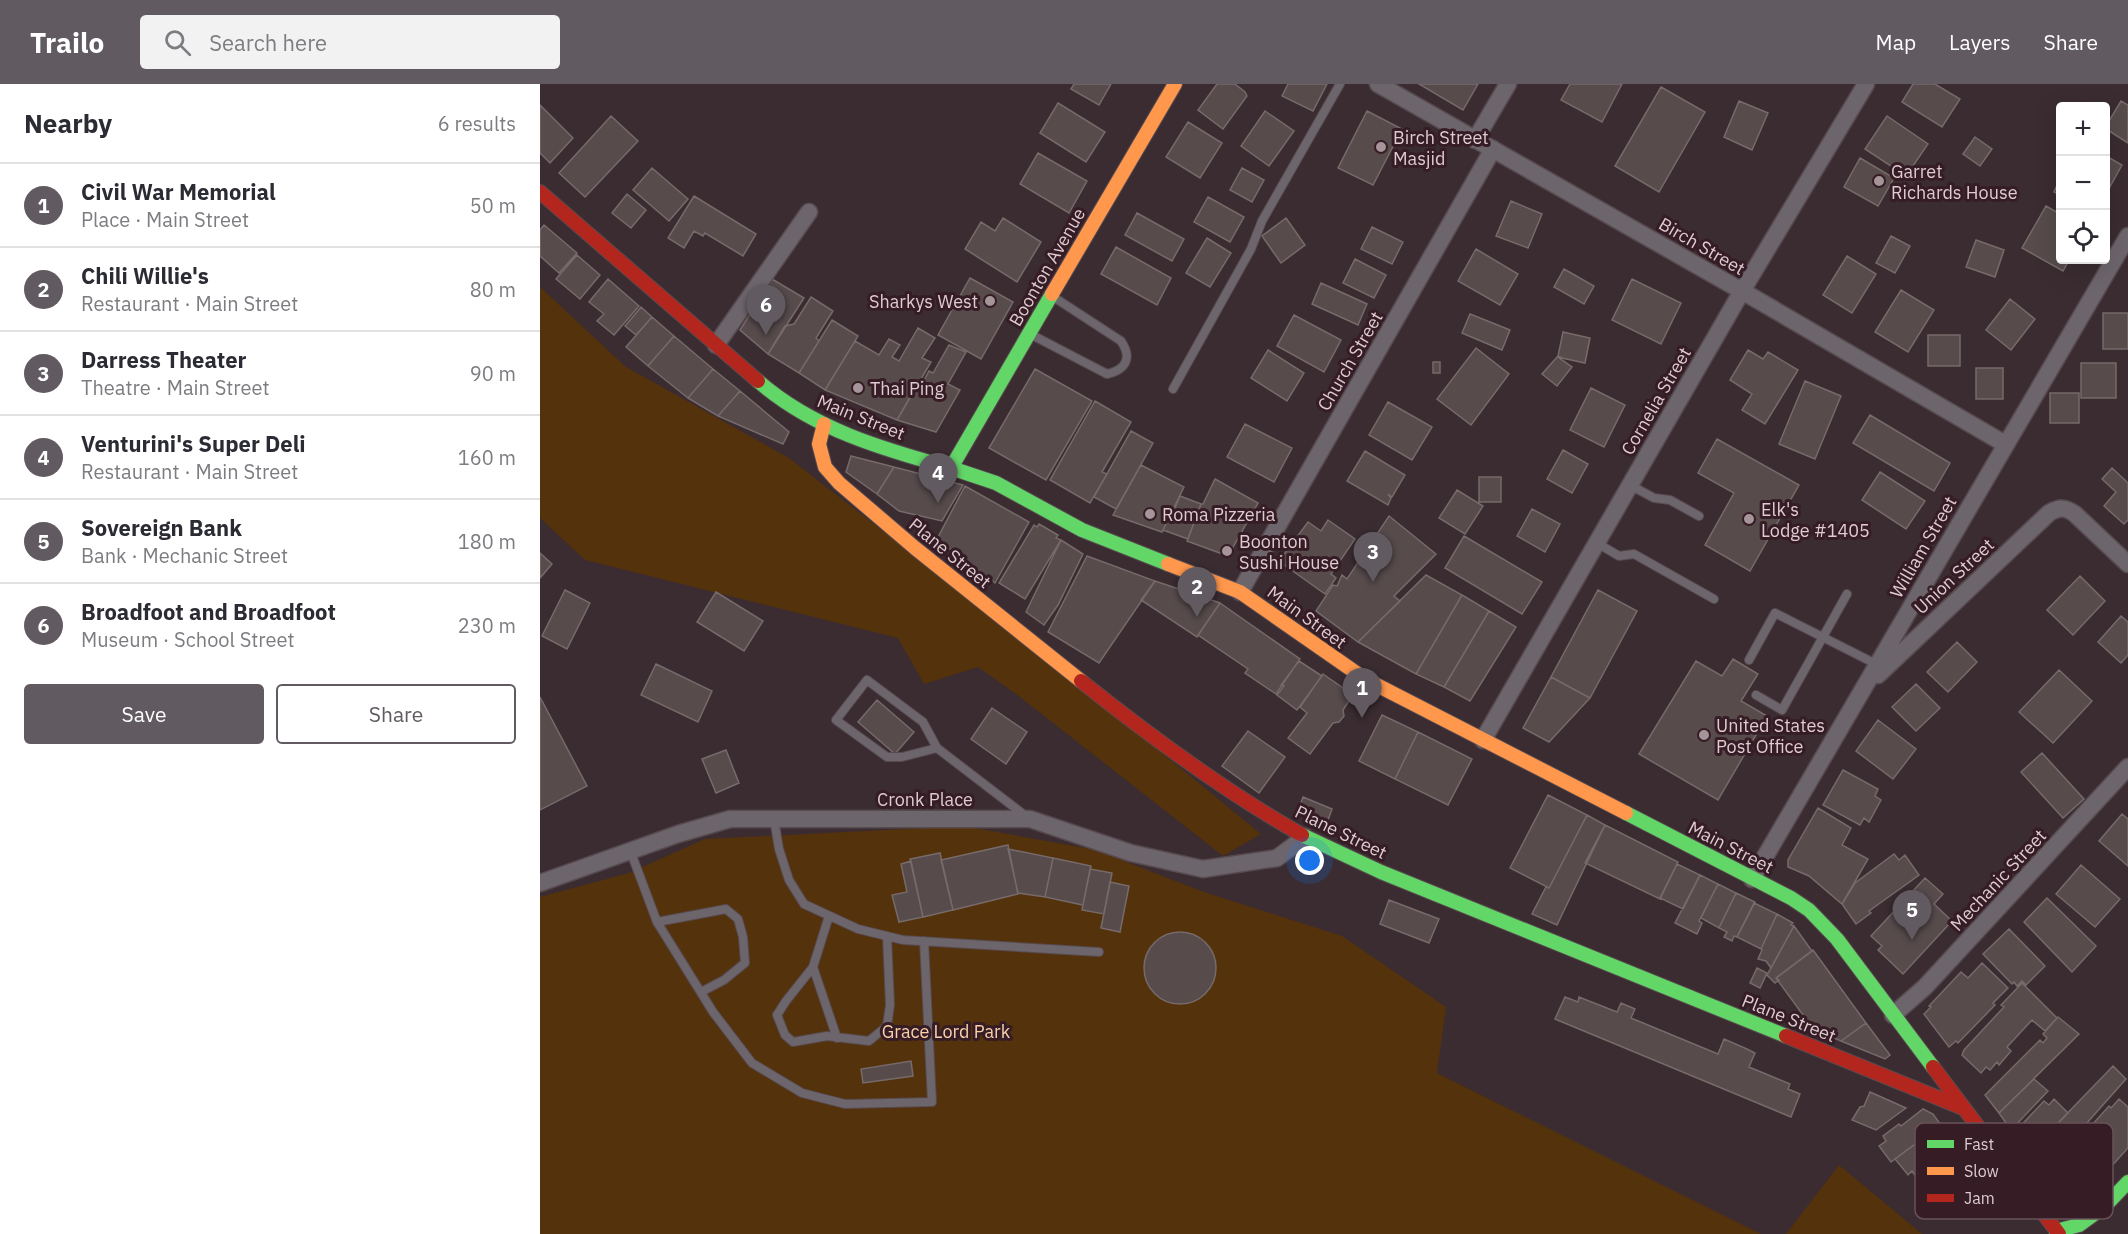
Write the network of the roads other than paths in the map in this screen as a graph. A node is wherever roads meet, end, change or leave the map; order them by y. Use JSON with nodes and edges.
{"nodes":[{"id":1,"x":1175,"y":84,"type":"edge"},
{"id":2,"x":1340,"y":84,"type":"edge"},
{"id":3,"x":1378,"y":84,"type":"edge"},
{"id":4,"x":1508,"y":84,"type":"edge"},
{"id":5,"x":1866,"y":84,"type":"edge"},
{"id":6,"x":1475,"y":140,"type":"junction"},
{"id":7,"x":1493,"y":149,"type":"junction"},
{"id":8,"x":540,"y":192,"type":"edge"},
{"id":9,"x":809,"y":212,"type":"dead end"},
{"id":10,"x":2128,"y":236,"type":"edge"},
{"id":11,"x":1742,"y":291,"type":"junction"},
{"id":12,"x":1052,"y":296,"type":"junction"},
{"id":13,"x":1029,"y":333,"type":"junction"},
{"id":14,"x":716,"y":345,"type":"junction"},
{"id":15,"x":1173,"y":388,"type":"dead end"},
{"id":16,"x":824,"y":424,"type":"junction"},
{"id":17,"x":2005,"y":444,"type":"junction"},
{"id":18,"x":951,"y":468,"type":"junction"},
{"id":19,"x":1630,"y":485,"type":"junction"},
{"id":20,"x":1699,"y":516,"type":"dead end"},
{"id":21,"x":1597,"y":543,"type":"junction"},
{"id":22,"x":2128,"y":564,"type":"edge"},
{"id":23,"x":1240,"y":592,"type":"junction"},
{"id":24,"x":1846,"y":594,"type":"dead end"},
{"id":25,"x":1714,"y":599,"type":"dead end"},
{"id":26,"x":1823,"y":637,"type":"junction"},
{"id":27,"x":1749,"y":660,"type":"dead end"},
{"id":28,"x":1878,"y":665,"type":"junction"},
{"id":29,"x":1864,"y":688,"type":"junction"},
{"id":30,"x":1756,"y":695,"type":"dead end"},
{"id":31,"x":1483,"y":740,"type":"junction"},
{"id":32,"x":937,"y":748,"type":"junction"},
{"id":33,"x":2128,"y":767,"type":"edge"},
{"id":34,"x":774,"y":819,"type":"junction"},
{"id":35,"x":1030,"y":819,"type":"junction"},
{"id":36,"x":1305,"y":837,"type":"junction"},
{"id":37,"x":630,"y":850,"type":"junction"},
{"id":38,"x":1752,"y":879,"type":"junction"},
{"id":39,"x":540,"y":883,"type":"edge"},
{"id":40,"x":829,"y":916,"type":"junction"},
{"id":41,"x":657,"y":922,"type":"junction"},
{"id":42,"x":887,"y":936,"type":"junction"},
{"id":43,"x":924,"y":941,"type":"junction"},
{"id":44,"x":1099,"y":952,"type":"dead end"},
{"id":45,"x":813,"y":967,"type":"junction"},
{"id":46,"x":701,"y":993,"type":"junction"},
{"id":47,"x":1893,"y":1016,"type":"junction"},
{"id":48,"x":837,"y":1038,"type":"junction"},
{"id":49,"x":1963,"y":1108,"type":"junction"},
{"id":50,"x":1974,"y":1123,"type":"edge"},
{"id":51,"x":2128,"y":1182,"type":"edge"},
{"id":52,"x":2113,"y":1198,"type":"edge"},
{"id":53,"x":2044,"y":1219,"type":"edge"},
{"id":54,"x":2087,"y":1219,"type":"edge"},
{"id":55,"x":2054,"y":1233,"type":"edge"}],
"edges":[{"from":1,"to":12,"type":"street","name":"Boonton Avenue"},
{"from":2,"to":15,"type":"lane"},
{"from":3,"to":6,"type":"street","name":"Birch Street"},
{"from":4,"to":6,"type":"street"},
{"from":5,"to":11,"type":"street","name":"Cornelia Street"},
{"from":6,"to":7,"type":"street","name":"Birch Street"},
{"from":7,"to":11,"type":"street","name":"Birch Street"},
{"from":7,"to":23,"type":"street","name":"Church Street"},
{"from":8,"to":14,"type":"street","name":"Main Street"},
{"from":9,"to":14,"type":"street"},
{"from":10,"to":17,"type":"street","name":"William Street"},
{"from":11,"to":17,"type":"street","name":"Birch Street"},
{"from":11,"to":19,"type":"street","name":"Cornelia Street"},
{"from":12,"to":13,"type":"street","name":"Boonton Avenue"},
{"from":12,"to":13,"type":"lane"},
{"from":13,"to":18,"type":"street","name":"Boonton Avenue"},
{"from":14,"to":16,"type":"street","name":"Main Street"},
{"from":16,"to":18,"type":"street","name":"Main Street"},
{"from":16,"to":36,"type":"street","name":"Plane Street"},
{"from":17,"to":28,"type":"street","name":"William Street"},
{"from":18,"to":23,"type":"street","name":"Main Street"},
{"from":19,"to":20,"type":"lane"},
{"from":19,"to":21,"type":"street","name":"Cornelia Street"},
{"from":21,"to":25,"type":"lane"},
{"from":21,"to":31,"type":"street","name":"Cornelia Street"},
{"from":22,"to":29,"type":"street","name":"Union Street"},
{"from":23,"to":31,"type":"street","name":"Main Street"},
{"from":24,"to":26,"type":"lane"},
{"from":26,"to":27,"type":"lane"},
{"from":26,"to":28,"type":"lane"},
{"from":26,"to":30,"type":"lane"},
{"from":28,"to":29,"type":"street","name":"William Street"},
{"from":29,"to":38,"type":"street","name":"William Street"},
{"from":31,"to":38,"type":"street","name":"Main Street"},
{"from":32,"to":32,"type":"lane"},
{"from":32,"to":35,"type":"lane"},
{"from":33,"to":47,"type":"street","name":"Mechanic Street"},
{"from":34,"to":35,"type":"street","name":"Cronk Place"},
{"from":34,"to":37,"type":"street","name":"Cronk Place"},
{"from":34,"to":40,"type":"lane"},
{"from":35,"to":36,"type":"street","name":"Cronk Place"},
{"from":36,"to":49,"type":"street","name":"Plane Street"},
{"from":37,"to":39,"type":"street","name":"Cronk Place"},
{"from":37,"to":41,"type":"lane"},
{"from":38,"to":47,"type":"street","name":"Main Street"},
{"from":40,"to":42,"type":"lane"},
{"from":40,"to":45,"type":"lane"},
{"from":41,"to":46,"type":"lane"},
{"from":41,"to":46,"type":"lane"},
{"from":42,"to":43,"type":"lane"},
{"from":42,"to":48,"type":"lane"},
{"from":43,"to":44,"type":"lane"},
{"from":43,"to":46,"type":"lane"},
{"from":45,"to":48,"type":"lane"},
{"from":45,"to":48,"type":"lane"},
{"from":47,"to":49,"type":"street","name":"Main Street"},
{"from":49,"to":50,"type":"street","name":"Main Street"},
{"from":51,"to":52,"type":"street"},
{"from":53,"to":55,"type":"street","name":"Main Street"},
{"from":54,"to":55,"type":"street"}]}
